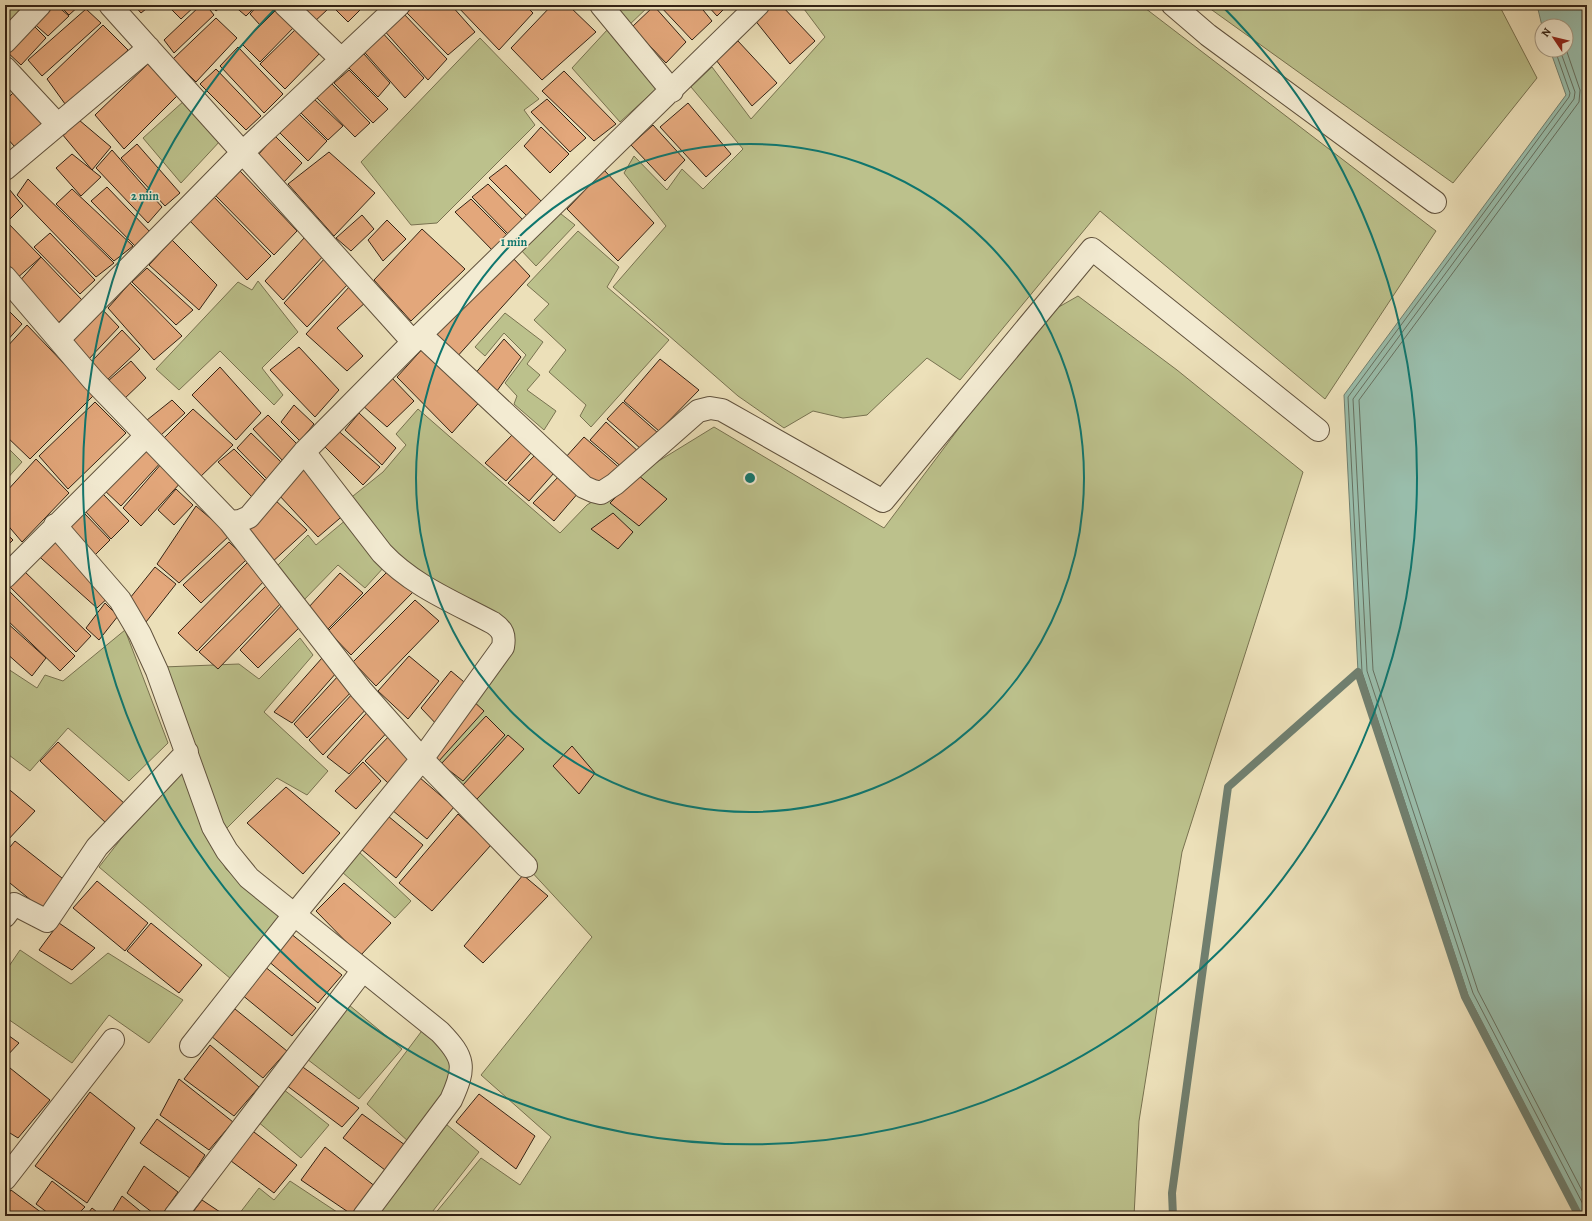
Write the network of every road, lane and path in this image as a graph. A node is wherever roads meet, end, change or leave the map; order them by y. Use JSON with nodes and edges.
{"nodes":[{"id":1,"x":40,"y":5,"type":"edge"},
{"id":2,"x":110,"y":5,"type":"edge"},
{"id":3,"x":285,"y":5,"type":"edge"},
{"id":4,"x":399,"y":5,"type":"edge"},
{"id":5,"x":600,"y":5,"type":"edge"},
{"id":6,"x":758,"y":5,"type":"edge"},
{"id":7,"x":1173,"y":5,"type":"edge"},
{"id":8,"x":5,"y":42,"type":"edge"},
{"id":9,"x":149,"y":48,"type":"junction"},
{"id":10,"x":341,"y":59,"type":"junction"},
{"id":11,"x":5,"y":68,"type":"edge"},
{"id":12,"x":672,"y":91,"type":"junction"},
{"id":13,"x":58,"y":125,"type":"junction"},
{"id":14,"x":242,"y":152,"type":"junction"},
{"id":15,"x":5,"y":169,"type":"edge"},
{"id":16,"x":1435,"y":202,"type":"dead end"},
{"id":17,"x":5,"y":277,"type":"edge"},
{"id":18,"x":60,"y":339,"type":"junction"},
{"id":19,"x":417,"y":339,"type":"junction"},
{"id":20,"x":1318,"y":430,"type":"dead end"},
{"id":21,"x":146,"y":436,"type":"junction"},
{"id":22,"x":304,"y":452,"type":"junction"},
{"id":23,"x":230,"y":522,"type":"junction"},
{"id":24,"x":55,"y":525,"type":"junction"},
{"id":25,"x":5,"y":577,"type":"edge"},
{"id":26,"x":187,"y":752,"type":"junction"},
{"id":27,"x":422,"y":759,"type":"junction"},
{"id":28,"x":526,"y":866,"type":"dead end"},
{"id":29,"x":294,"y":915,"type":"junction"},
{"id":30,"x":5,"y":916,"type":"edge"},
{"id":31,"x":363,"y":970,"type":"junction"},
{"id":32,"x":113,"y":1040,"type":"dead end"},
{"id":33,"x":191,"y":1046,"type":"dead end"},
{"id":34,"x":5,"y":1179,"type":"edge"},
{"id":35,"x":175,"y":1216,"type":"edge"},
{"id":36,"x":364,"y":1216,"type":"edge"}],
"edges":[{"from":1,"to":8,"type":"street"},
{"from":2,"to":9,"type":"street"},
{"from":3,"to":10,"type":"street"},
{"from":4,"to":10,"type":"street"},
{"from":5,"to":12,"type":"street"},
{"from":6,"to":12,"type":"street"},
{"from":7,"to":16,"type":"street"},
{"from":9,"to":13,"type":"street"},
{"from":9,"to":14,"type":"street"},
{"from":10,"to":14,"type":"street"},
{"from":11,"to":13,"type":"street"},
{"from":12,"to":19,"type":"street"},
{"from":13,"to":15,"type":"street"},
{"from":14,"to":18,"type":"street"},
{"from":14,"to":19,"type":"street"},
{"from":17,"to":18,"type":"street"},
{"from":18,"to":21,"type":"street"},
{"from":19,"to":20,"type":"street"},
{"from":19,"to":22,"type":"street"},
{"from":21,"to":23,"type":"street"},
{"from":21,"to":24,"type":"street"},
{"from":22,"to":23,"type":"street"},
{"from":22,"to":27,"type":"street"},
{"from":23,"to":27,"type":"street"},
{"from":24,"to":25,"type":"street"},
{"from":24,"to":26,"type":"street"},
{"from":26,"to":29,"type":"street"},
{"from":26,"to":30,"type":"street"},
{"from":27,"to":28,"type":"street"},
{"from":27,"to":29,"type":"street"},
{"from":29,"to":31,"type":"street"},
{"from":29,"to":33,"type":"street"},
{"from":31,"to":35,"type":"street"},
{"from":31,"to":36,"type":"street"},
{"from":32,"to":34,"type":"street"}]}
